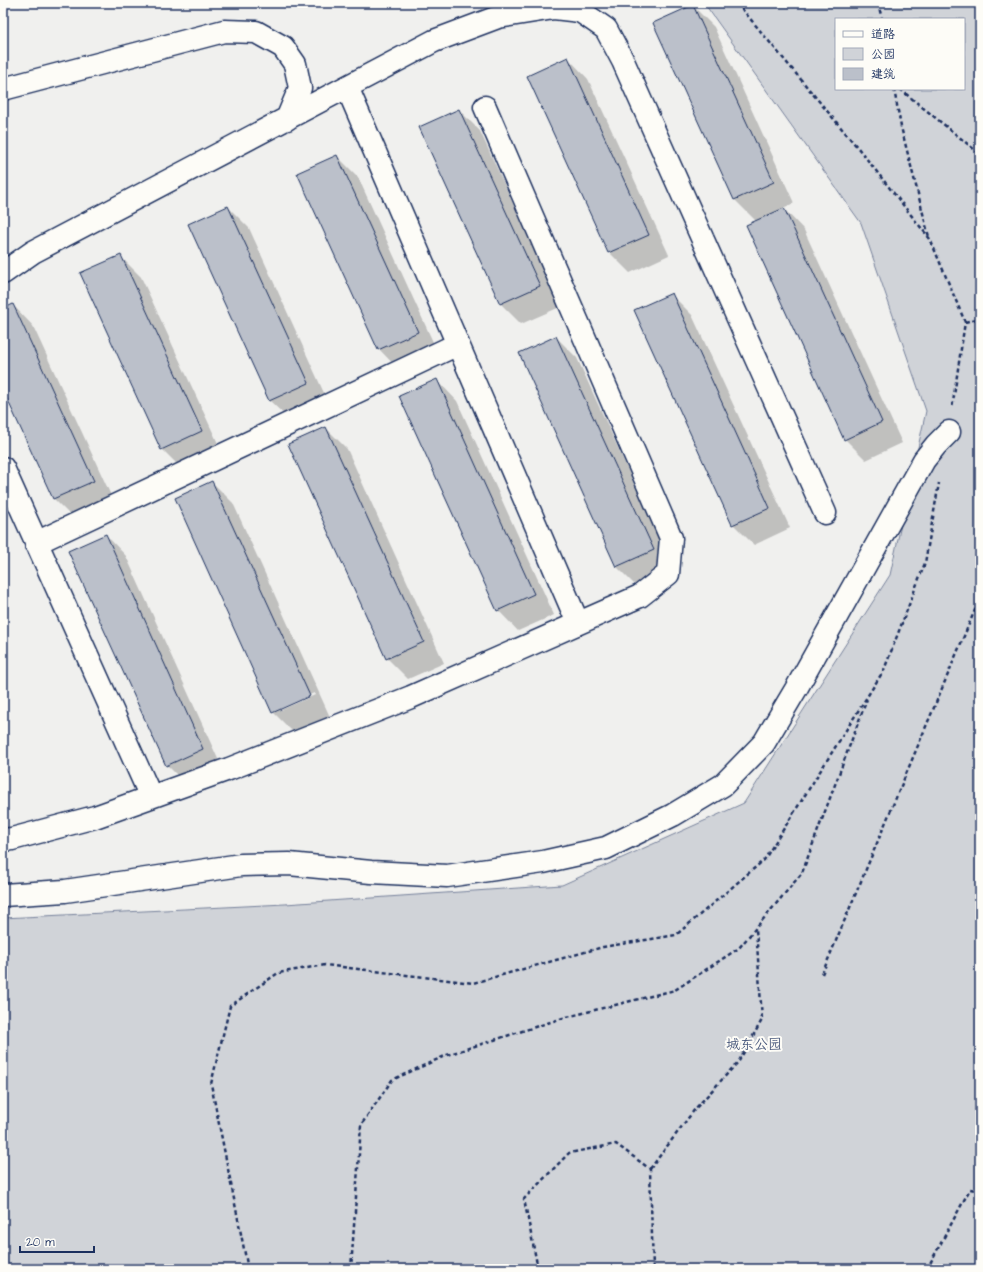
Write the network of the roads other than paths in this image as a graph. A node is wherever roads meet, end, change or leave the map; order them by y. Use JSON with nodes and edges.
{"nodes":[{"id":1,"x":347,"y":87,"type":"junction"},
{"id":2,"x":3,"y":89,"type":"edge"},
{"id":3,"x":485,"y":107,"type":"dead end"},
{"id":4,"x":287,"y":119,"type":"junction"},
{"id":5,"x":3,"y":273,"type":"edge"},
{"id":6,"x":458,"y":344,"type":"junction"},
{"id":7,"x":949,"y":432,"type":"road end"},
{"id":8,"x":3,"y":468,"type":"edge"},
{"id":9,"x":825,"y":513,"type":"dead end"},
{"id":10,"x":36,"y":542,"type":"junction"},
{"id":11,"x":578,"y":623,"type":"junction"},
{"id":12,"x":151,"y":797,"type":"junction"},
{"id":13,"x":3,"y":840,"type":"edge"},
{"id":14,"x":3,"y":895,"type":"edge"}],
"edges":[{"from":1,"to":4,"type":"lane"},
{"from":1,"to":6,"type":"lane"},
{"from":1,"to":9,"type":"lane"},
{"from":2,"to":4,"type":"lane"},
{"from":3,"to":11,"type":"lane"},
{"from":4,"to":5,"type":"lane"},
{"from":6,"to":10,"type":"lane"},
{"from":6,"to":11,"type":"lane"},
{"from":7,"to":14,"type":"lane"},
{"from":8,"to":10,"type":"lane"},
{"from":10,"to":12,"type":"lane"},
{"from":11,"to":12,"type":"lane"},
{"from":12,"to":13,"type":"lane"}]}
